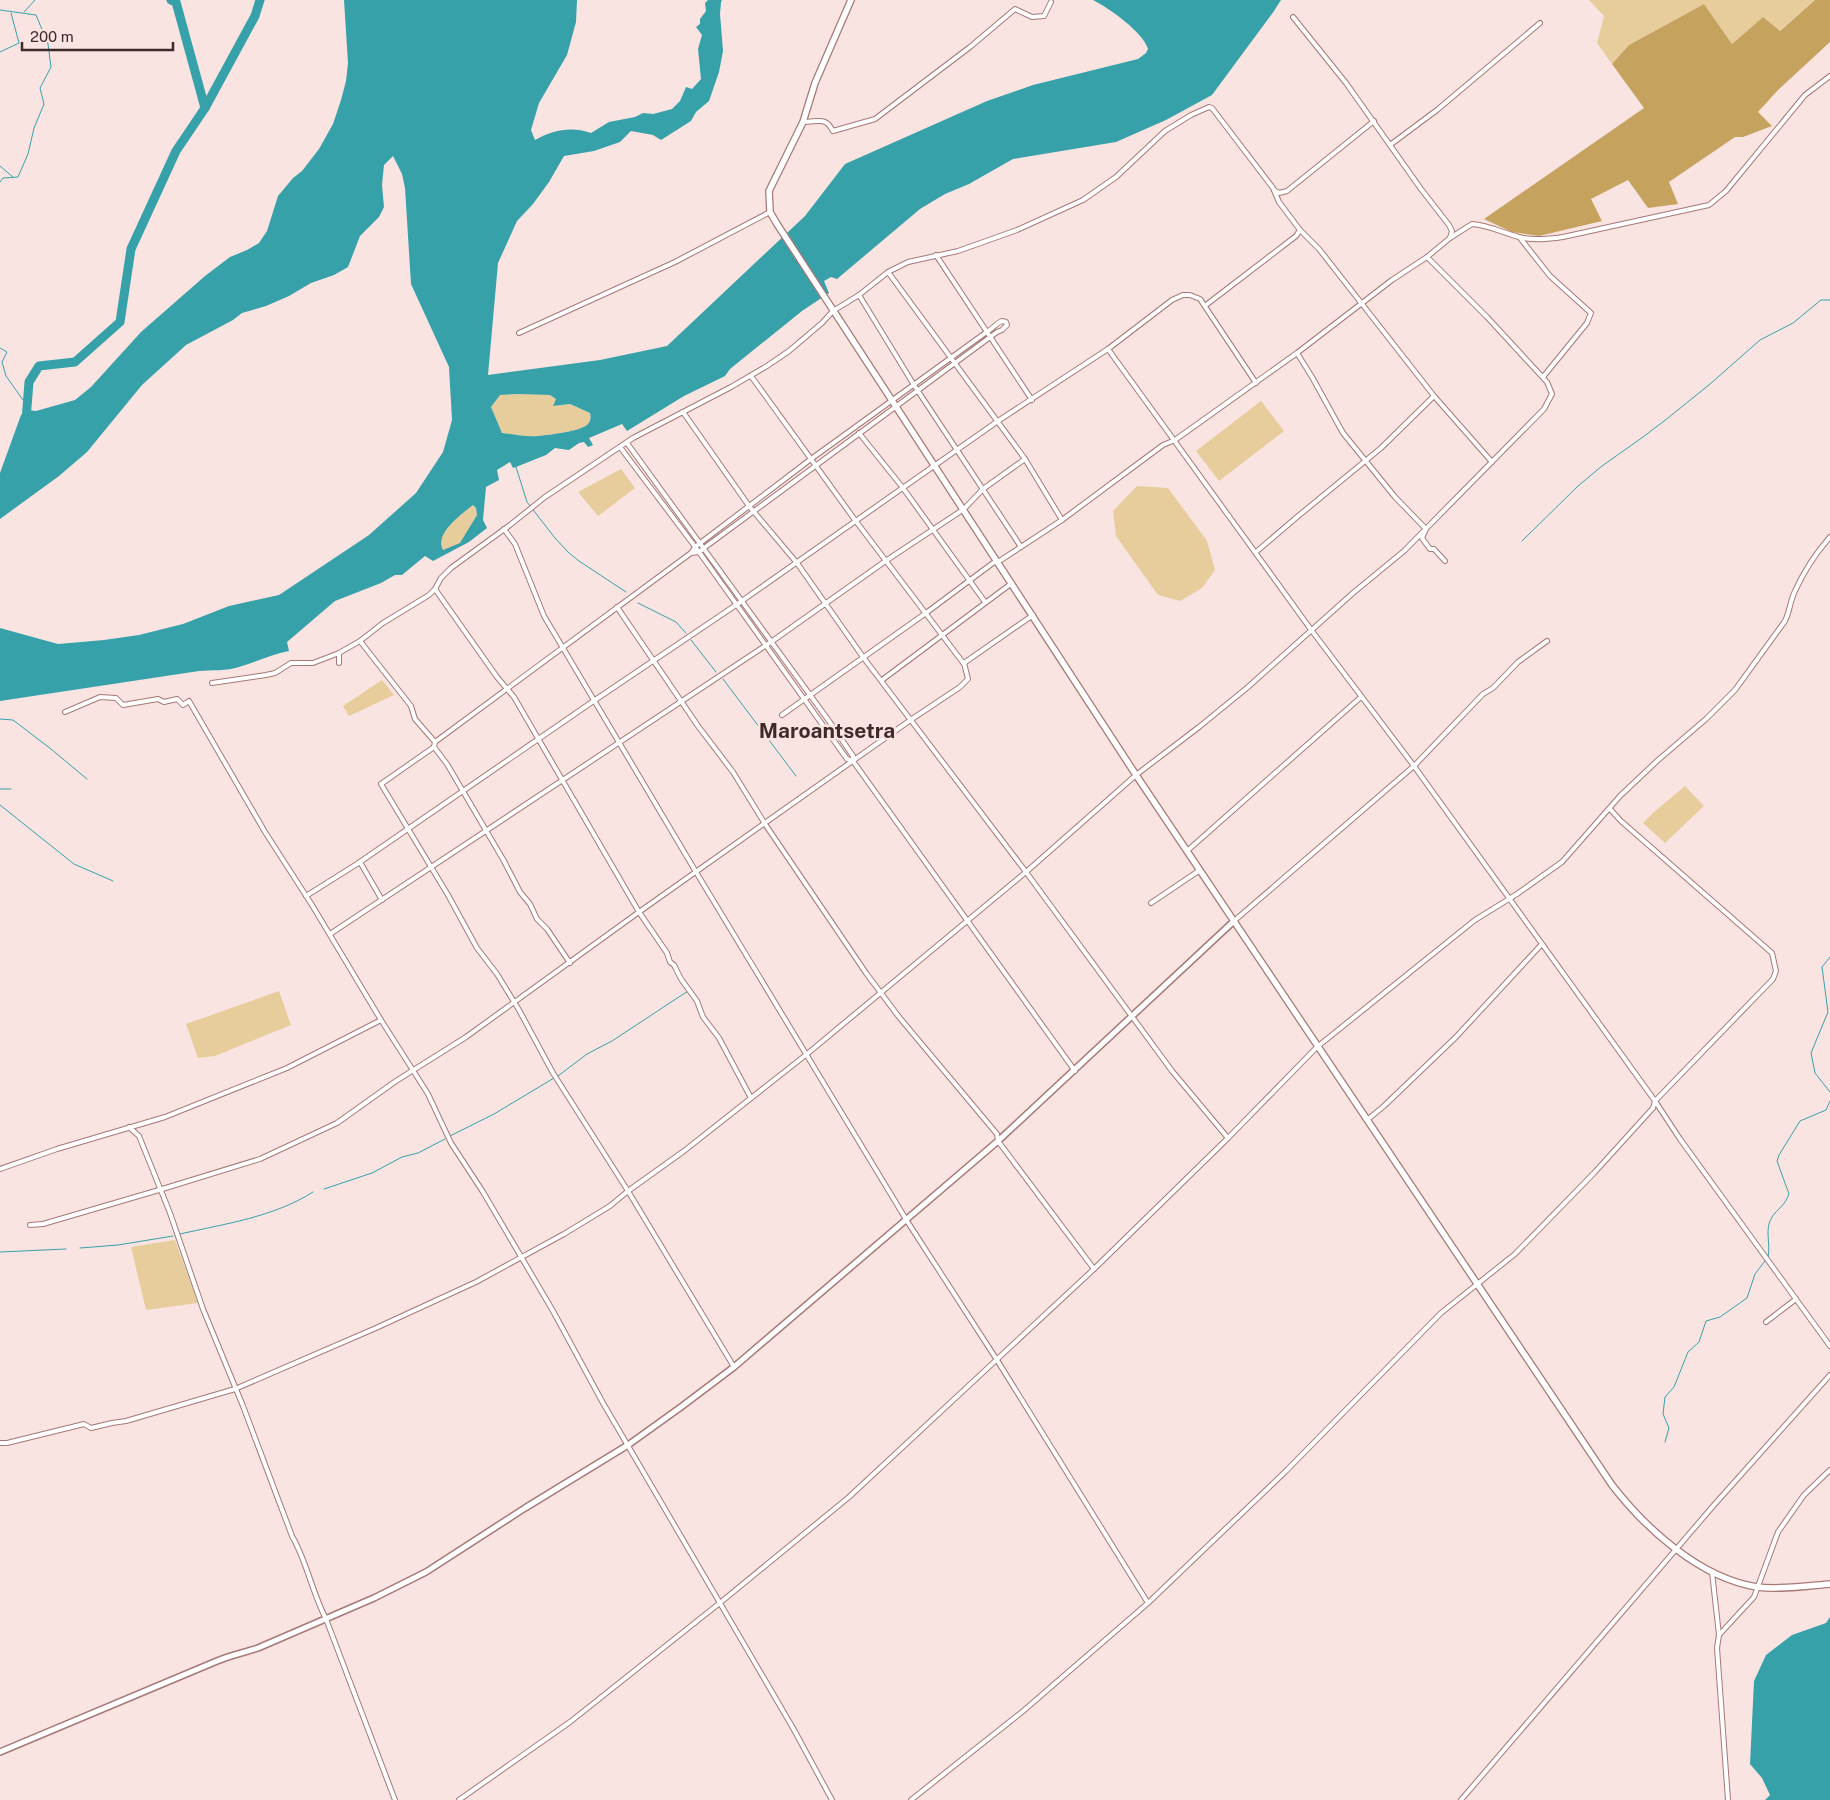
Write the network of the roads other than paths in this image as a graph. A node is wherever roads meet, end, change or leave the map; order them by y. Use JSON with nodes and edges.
{"nodes":[{"id":1,"x":852,"y":0,"type":"edge"},
{"id":2,"x":1051,"y":2,"type":"dead end"},
{"id":3,"x":1293,"y":17,"type":"dead end"},
{"id":4,"x":1540,"y":23,"type":"dead end"},
{"id":5,"x":1830,"y":76,"type":"edge"},
{"id":6,"x":1374,"y":121,"type":"junction"},
{"id":7,"x":803,"y":122,"type":"junction"},
{"id":8,"x":1390,"y":145,"type":"junction"},
{"id":9,"x":1273,"y":188,"type":"junction"},
{"id":10,"x":770,"y":212,"type":"junction"},
{"id":11,"x":1300,"y":230,"type":"junction"},
{"id":12,"x":1450,"y":238,"type":"junction"},
{"id":13,"x":1519,"y":238,"type":"junction"},
{"id":14,"x":936,"y":255,"type":"junction"},
{"id":15,"x":1427,"y":257,"type":"junction"},
{"id":16,"x":888,"y":272,"type":"junction"},
{"id":17,"x":859,"y":295,"type":"junction"},
{"id":18,"x":1362,"y":304,"type":"junction"},
{"id":19,"x":1206,"y":306,"type":"junction"},
{"id":20,"x":833,"y":311,"type":"junction"},
{"id":21,"x":988,"y":331,"type":"junction"},
{"id":22,"x":519,"y":333,"type":"dead end"},
{"id":23,"x":990,"y":338,"type":"junction"},
{"id":24,"x":1108,"y":349,"type":"junction"},
{"id":25,"x":1297,"y":353,"type":"junction"},
{"id":26,"x":951,"y":359,"type":"junction"},
{"id":27,"x":955,"y":364,"type":"junction"},
{"id":28,"x":751,"y":376,"type":"junction"},
{"id":29,"x":1543,"y":377,"type":"junction"},
{"id":30,"x":1256,"y":383,"type":"junction"},
{"id":31,"x":914,"y":385,"type":"junction"},
{"id":32,"x":918,"y":390,"type":"junction"},
{"id":33,"x":1434,"y":396,"type":"junction"},
{"id":34,"x":892,"y":400,"type":"junction"},
{"id":35,"x":1032,"y":400,"type":"junction"},
{"id":36,"x":896,"y":406,"type":"junction"},
{"id":37,"x":683,"y":412,"type":"junction"},
{"id":38,"x":998,"y":421,"type":"junction"},
{"id":39,"x":859,"y":433,"type":"junction"},
{"id":40,"x":1175,"y":440,"type":"junction"},
{"id":41,"x":627,"y":443,"type":"junction"},
{"id":42,"x":620,"y":447,"type":"junction"},
{"id":43,"x":956,"y":450,"type":"junction"},
{"id":44,"x":811,"y":459,"type":"junction"},
{"id":45,"x":1025,"y":459,"type":"junction"},
{"id":46,"x":1366,"y":460,"type":"junction"},
{"id":47,"x":1492,"y":462,"type":"junction"},
{"id":48,"x":816,"y":465,"type":"junction"},
{"id":49,"x":935,"y":465,"type":"junction"},
{"id":50,"x":903,"y":488,"type":"junction"},
{"id":51,"x":983,"y":489,"type":"junction"},
{"id":52,"x":749,"y":506,"type":"junction"},
{"id":53,"x":964,"y":509,"type":"junction"},
{"id":54,"x":754,"y":512,"type":"junction"},
{"id":55,"x":855,"y":520,"type":"junction"},
{"id":56,"x":1062,"y":520,"type":"junction"},
{"id":57,"x":504,"y":529,"type":"junction"},
{"id":58,"x":933,"y":529,"type":"junction"},
{"id":59,"x":1426,"y":529,"type":"junction"},
{"id":60,"x":1830,"y":536,"type":"edge"},
{"id":61,"x":700,"y":543,"type":"junction"},
{"id":62,"x":695,"y":547,"type":"junction"},
{"id":63,"x":1021,"y":547,"type":"junction"},
{"id":64,"x":704,"y":548,"type":"junction"},
{"id":65,"x":699,"y":552,"type":"junction"},
{"id":66,"x":1256,"y":552,"type":"junction"},
{"id":67,"x":691,"y":553,"type":"junction"},
{"id":68,"x":886,"y":560,"type":"junction"},
{"id":69,"x":998,"y":561,"type":"junction"},
{"id":70,"x":1445,"y":561,"type":"dead end"},
{"id":71,"x":797,"y":563,"type":"junction"},
{"id":72,"x":969,"y":581,"type":"junction"},
{"id":73,"x":1012,"y":583,"type":"junction"},
{"id":74,"x":435,"y":589,"type":"junction"},
{"id":75,"x":742,"y":601,"type":"junction"},
{"id":76,"x":986,"y":602,"type":"junction"},
{"id":77,"x":826,"y":603,"type":"junction"},
{"id":78,"x":736,"y":605,"type":"junction"},
{"id":79,"x":617,"y":607,"type":"junction"},
{"id":80,"x":926,"y":613,"type":"junction"},
{"id":81,"x":1033,"y":615,"type":"junction"},
{"id":82,"x":1312,"y":631,"type":"junction"},
{"id":83,"x":942,"y":634,"type":"junction"},
{"id":84,"x":360,"y":641,"type":"junction"},
{"id":85,"x":1547,"y":641,"type":"dead end"},
{"id":86,"x":771,"y":642,"type":"junction"},
{"id":87,"x":765,"y":645,"type":"junction"},
{"id":88,"x":564,"y":646,"type":"junction"},
{"id":89,"x":339,"y":653,"type":"junction"},
{"id":90,"x":863,"y":657,"type":"junction"},
{"id":91,"x":654,"y":661,"type":"junction"},
{"id":92,"x":339,"y":663,"type":"dead end"},
{"id":93,"x":964,"y":664,"type":"junction"},
{"id":94,"x":882,"y":680,"type":"junction"},
{"id":95,"x":212,"y":683,"type":"dead end"},
{"id":96,"x":507,"y":688,"type":"junction"},
{"id":97,"x":809,"y":695,"type":"junction"},
{"id":98,"x":1361,"y":697,"type":"junction"},
{"id":99,"x":804,"y":698,"type":"junction"},
{"id":100,"x":595,"y":700,"type":"junction"},
{"id":101,"x":681,"y":700,"type":"junction"},
{"id":102,"x":65,"y":712,"type":"dead end"},
{"id":103,"x":782,"y":714,"type":"dead end"},
{"id":104,"x":912,"y":719,"type":"junction"},
{"id":105,"x":538,"y":739,"type":"junction"},
{"id":106,"x":619,"y":743,"type":"junction"},
{"id":107,"x":435,"y":744,"type":"junction"},
{"id":108,"x":853,"y":761,"type":"junction"},
{"id":109,"x":1414,"y":766,"type":"junction"},
{"id":110,"x":1136,"y":775,"type":"junction"},
{"id":111,"x":562,"y":780,"type":"junction"},
{"id":112,"x":462,"y":791,"type":"junction"},
{"id":113,"x":1610,"y":809,"type":"junction"},
{"id":114,"x":765,"y":824,"type":"junction"},
{"id":115,"x":407,"y":829,"type":"junction"},
{"id":116,"x":486,"y":831,"type":"junction"},
{"id":117,"x":1187,"y":851,"type":"junction"},
{"id":118,"x":360,"y":862,"type":"junction"},
{"id":119,"x":432,"y":868,"type":"junction"},
{"id":120,"x":1200,"y":870,"type":"junction"},
{"id":121,"x":696,"y":872,"type":"junction"},
{"id":122,"x":1026,"y":872,"type":"junction"},
{"id":123,"x":306,"y":896,"type":"junction"},
{"id":124,"x":1508,"y":899,"type":"junction"},
{"id":125,"x":382,"y":900,"type":"junction"},
{"id":126,"x":1151,"y":903,"type":"dead end"},
{"id":127,"x":639,"y":912,"type":"junction"},
{"id":128,"x":968,"y":920,"type":"junction"},
{"id":129,"x":1234,"y":921,"type":"junction"},
{"id":130,"x":330,"y":934,"type":"junction"},
{"id":131,"x":1541,"y":945,"type":"junction"},
{"id":132,"x":570,"y":962,"type":"junction"},
{"id":133,"x":881,"y":992,"type":"junction"},
{"id":134,"x":514,"y":1002,"type":"junction"},
{"id":135,"x":1132,"y":1016,"type":"junction"},
{"id":136,"x":381,"y":1020,"type":"junction"},
{"id":137,"x":1317,"y":1047,"type":"junction"},
{"id":138,"x":807,"y":1054,"type":"junction"},
{"id":139,"x":413,"y":1070,"type":"junction"},
{"id":140,"x":1075,"y":1071,"type":"junction"},
{"id":141,"x":751,"y":1098,"type":"junction"},
{"id":142,"x":1655,"y":1101,"type":"junction"},
{"id":143,"x":1367,"y":1120,"type":"junction"},
{"id":144,"x":128,"y":1127,"type":"junction"},
{"id":145,"x":1228,"y":1138,"type":"junction"},
{"id":146,"x":998,"y":1141,"type":"junction"},
{"id":147,"x":0,"y":1169,"type":"edge"},
{"id":148,"x":160,"y":1190,"type":"junction"},
{"id":149,"x":628,"y":1191,"type":"junction"},
{"id":150,"x":907,"y":1221,"type":"junction"},
{"id":151,"x":30,"y":1225,"type":"dead end"},
{"id":152,"x":520,"y":1257,"type":"junction"},
{"id":153,"x":1094,"y":1269,"type":"junction"},
{"id":154,"x":1478,"y":1285,"type":"junction"},
{"id":155,"x":1796,"y":1299,"type":"junction"},
{"id":156,"x":1766,"y":1322,"type":"dead end"},
{"id":157,"x":1830,"y":1346,"type":"edge"},
{"id":158,"x":997,"y":1360,"type":"junction"},
{"id":159,"x":734,"y":1366,"type":"junction"},
{"id":160,"x":1830,"y":1375,"type":"edge"},
{"id":161,"x":235,"y":1389,"type":"junction"},
{"id":162,"x":0,"y":1443,"type":"edge"},
{"id":163,"x":628,"y":1445,"type":"junction"},
{"id":164,"x":1830,"y":1470,"type":"edge"},
{"id":165,"x":1677,"y":1549,"type":"junction"},
{"id":166,"x":1712,"y":1572,"type":"junction"},
{"id":167,"x":1830,"y":1584,"type":"edge"},
{"id":168,"x":1758,"y":1587,"type":"junction"},
{"id":169,"x":721,"y":1602,"type":"junction"},
{"id":170,"x":1148,"y":1603,"type":"junction"},
{"id":171,"x":326,"y":1619,"type":"junction"},
{"id":172,"x":1719,"y":1634,"type":"junction"},
{"id":173,"x":0,"y":1752,"type":"edge"},
{"id":174,"x":395,"y":1800,"type":"edge"},
{"id":175,"x":459,"y":1800,"type":"edge"},
{"id":176,"x":832,"y":1800,"type":"edge"},
{"id":177,"x":912,"y":1800,"type":"edge"},
{"id":178,"x":1462,"y":1800,"type":"edge"},
{"id":179,"x":1728,"y":1800,"type":"edge"}],
"edges":[{"from":1,"to":7,"type":"main road"},
{"from":2,"to":7,"type":"street"},
{"from":3,"to":6,"type":"street"},
{"from":4,"to":8,"type":"street"},
{"from":5,"to":13,"type":"street"},
{"from":6,"to":8,"type":"street"},
{"from":6,"to":9,"type":"street"},
{"from":7,"to":10,"type":"main road"},
{"from":8,"to":12,"type":"street"},
{"from":9,"to":11,"type":"street"},
{"from":9,"to":14,"type":"street"},
{"from":10,"to":20,"type":"main road"},
{"from":10,"to":22,"type":"street"},
{"from":11,"to":18,"type":"street"},
{"from":11,"to":19,"type":"street"},
{"from":12,"to":13,"type":"street"},
{"from":12,"to":15,"type":"street"},
{"from":13,"to":29,"type":"street"},
{"from":14,"to":16,"type":"street"},
{"from":14,"to":21,"type":"street"},
{"from":15,"to":18,"type":"street"},
{"from":15,"to":29,"type":"street"},
{"from":16,"to":17,"type":"street"},
{"from":16,"to":26,"type":"street"},
{"from":17,"to":20,"type":"street"},
{"from":17,"to":31,"type":"street"},
{"from":18,"to":25,"type":"street"},
{"from":18,"to":33,"type":"street"},
{"from":19,"to":24,"type":"street"},
{"from":19,"to":30,"type":"street"},
{"from":20,"to":28,"type":"street"},
{"from":20,"to":34,"type":"main road"},
{"from":21,"to":23,"type":"street"},
{"from":21,"to":23,"type":"street"},
{"from":21,"to":26,"type":"street"},
{"from":23,"to":27,"type":"street"},
{"from":23,"to":35,"type":"street"},
{"from":24,"to":35,"type":"street"},
{"from":24,"to":40,"type":"street"},
{"from":25,"to":30,"type":"street"},
{"from":25,"to":46,"type":"street"},
{"from":26,"to":27,"type":"street"},
{"from":26,"to":31,"type":"street"},
{"from":27,"to":32,"type":"street"},
{"from":27,"to":38,"type":"street"},
{"from":28,"to":37,"type":"street"},
{"from":28,"to":44,"type":"street"},
{"from":29,"to":47,"type":"street"},
{"from":30,"to":40,"type":"street"},
{"from":31,"to":32,"type":"street"},
{"from":31,"to":34,"type":"street"},
{"from":32,"to":36,"type":"street"},
{"from":32,"to":43,"type":"street"},
{"from":33,"to":46,"type":"street"},
{"from":33,"to":47,"type":"street"},
{"from":34,"to":36,"type":"main road"},
{"from":34,"to":44,"type":"street"},
{"from":35,"to":38,"type":"street"},
{"from":36,"to":39,"type":"street"},
{"from":36,"to":49,"type":"main road"},
{"from":37,"to":41,"type":"street"},
{"from":37,"to":52,"type":"street"},
{"from":38,"to":43,"type":"street"},
{"from":38,"to":45,"type":"street"},
{"from":39,"to":48,"type":"street"},
{"from":39,"to":50,"type":"street"},
{"from":40,"to":56,"type":"street"},
{"from":40,"to":66,"type":"street"},
{"from":41,"to":42,"type":"street"},
{"from":41,"to":61,"type":"street"},
{"from":42,"to":57,"type":"street"},
{"from":42,"to":62,"type":"street"},
{"from":43,"to":49,"type":"street"},
{"from":43,"to":51,"type":"street"},
{"from":44,"to":48,"type":"street"},
{"from":44,"to":52,"type":"street"},
{"from":45,"to":51,"type":"street"},
{"from":45,"to":56,"type":"street"},
{"from":46,"to":59,"type":"street"},
{"from":46,"to":66,"type":"street"},
{"from":47,"to":59,"type":"street"},
{"from":48,"to":54,"type":"street"},
{"from":48,"to":55,"type":"street"},
{"from":49,"to":50,"type":"street"},
{"from":49,"to":53,"type":"main road"},
{"from":50,"to":55,"type":"street"},
{"from":50,"to":58,"type":"street"},
{"from":51,"to":53,"type":"street"},
{"from":51,"to":63,"type":"street"},
{"from":52,"to":54,"type":"street"},
{"from":52,"to":61,"type":"street"},
{"from":53,"to":58,"type":"street"},
{"from":53,"to":69,"type":"main road"},
{"from":54,"to":64,"type":"street"},
{"from":54,"to":71,"type":"street"},
{"from":55,"to":68,"type":"street"},
{"from":55,"to":71,"type":"street"},
{"from":56,"to":63,"type":"street"},
{"from":57,"to":74,"type":"street"},
{"from":57,"to":88,"type":"street"},
{"from":58,"to":68,"type":"street"},
{"from":58,"to":72,"type":"street"},
{"from":59,"to":70,"type":"street"},
{"from":59,"to":82,"type":"street"},
{"from":60,"to":113,"type":"street"},
{"from":61,"to":62,"type":"street"},
{"from":61,"to":64,"type":"street"},
{"from":62,"to":65,"type":"street"},
{"from":62,"to":67,"type":"street"},
{"from":63,"to":69,"type":"street"},
{"from":64,"to":65,"type":"street"},
{"from":64,"to":75,"type":"street"},
{"from":65,"to":67,"type":"street"},
{"from":65,"to":78,"type":"street"},
{"from":66,"to":82,"type":"street"},
{"from":67,"to":79,"type":"street"},
{"from":68,"to":77,"type":"street"},
{"from":68,"to":80,"type":"street"},
{"from":69,"to":72,"type":"street"},
{"from":69,"to":73,"type":"main road"},
{"from":71,"to":75,"type":"street"},
{"from":71,"to":77,"type":"street"},
{"from":72,"to":76,"type":"street"},
{"from":72,"to":80,"type":"street"},
{"from":73,"to":76,"type":"street"},
{"from":73,"to":81,"type":"main road"},
{"from":74,"to":84,"type":"street"},
{"from":74,"to":96,"type":"street"},
{"from":75,"to":78,"type":"street"},
{"from":75,"to":86,"type":"street"},
{"from":76,"to":83,"type":"street"},
{"from":77,"to":86,"type":"street"},
{"from":77,"to":90,"type":"street"},
{"from":78,"to":87,"type":"street"},
{"from":78,"to":91,"type":"street"},
{"from":79,"to":88,"type":"street"},
{"from":79,"to":91,"type":"street"},
{"from":80,"to":83,"type":"street"},
{"from":80,"to":90,"type":"street"},
{"from":81,"to":93,"type":"street"},
{"from":81,"to":110,"type":"main road"},
{"from":82,"to":98,"type":"street"},
{"from":82,"to":110,"type":"street"},
{"from":83,"to":93,"type":"street"},
{"from":83,"to":94,"type":"street"},
{"from":84,"to":89,"type":"street"},
{"from":84,"to":107,"type":"street"},
{"from":85,"to":109,"type":"street"},
{"from":86,"to":87,"type":"street"},
{"from":86,"to":97,"type":"street"},
{"from":87,"to":99,"type":"street"},
{"from":87,"to":101,"type":"street"},
{"from":88,"to":96,"type":"street"},
{"from":88,"to":100,"type":"street"},
{"from":89,"to":92,"type":"street"},
{"from":89,"to":95,"type":"street"},
{"from":90,"to":94,"type":"street"},
{"from":90,"to":97,"type":"street"},
{"from":91,"to":100,"type":"street"},
{"from":91,"to":101,"type":"street"},
{"from":93,"to":104,"type":"street"},
{"from":94,"to":104,"type":"street"},
{"from":96,"to":105,"type":"street"},
{"from":96,"to":107,"type":"street"},
{"from":97,"to":99,"type":"street"},
{"from":97,"to":108,"type":"street"},
{"from":98,"to":109,"type":"street"},
{"from":98,"to":117,"type":"street"},
{"from":99,"to":103,"type":"street"},
{"from":99,"to":108,"type":"street"},
{"from":100,"to":105,"type":"street"},
{"from":100,"to":106,"type":"street"},
{"from":101,"to":106,"type":"street"},
{"from":101,"to":114,"type":"street"},
{"from":102,"to":123,"type":"street"},
{"from":104,"to":108,"type":"street"},
{"from":104,"to":122,"type":"street"},
{"from":105,"to":111,"type":"street"},
{"from":105,"to":112,"type":"street"},
{"from":106,"to":111,"type":"street"},
{"from":106,"to":121,"type":"street"},
{"from":107,"to":112,"type":"street"},
{"from":107,"to":115,"type":"street"},
{"from":108,"to":114,"type":"street"},
{"from":108,"to":128,"type":"street"},
{"from":109,"to":124,"type":"street"},
{"from":109,"to":129,"type":"street"},
{"from":110,"to":117,"type":"main road"},
{"from":110,"to":122,"type":"street"},
{"from":111,"to":116,"type":"street"},
{"from":111,"to":127,"type":"street"},
{"from":112,"to":115,"type":"street"},
{"from":112,"to":116,"type":"street"},
{"from":113,"to":124,"type":"street"},
{"from":113,"to":142,"type":"street"},
{"from":114,"to":121,"type":"street"},
{"from":114,"to":133,"type":"street"},
{"from":115,"to":118,"type":"street"},
{"from":115,"to":119,"type":"street"},
{"from":116,"to":119,"type":"street"},
{"from":116,"to":132,"type":"street"},
{"from":117,"to":120,"type":"main road"},
{"from":118,"to":123,"type":"street"},
{"from":118,"to":125,"type":"street"},
{"from":119,"to":125,"type":"street"},
{"from":119,"to":134,"type":"street"},
{"from":120,"to":126,"type":"street"},
{"from":120,"to":129,"type":"main road"},
{"from":121,"to":127,"type":"street"},
{"from":121,"to":138,"type":"street"},
{"from":122,"to":128,"type":"street"},
{"from":122,"to":135,"type":"street"},
{"from":123,"to":130,"type":"street"},
{"from":124,"to":131,"type":"street"},
{"from":124,"to":137,"type":"street"},
{"from":125,"to":130,"type":"street"},
{"from":127,"to":132,"type":"street"},
{"from":127,"to":141,"type":"street"},
{"from":128,"to":133,"type":"street"},
{"from":128,"to":140,"type":"street"},
{"from":129,"to":135,"type":"street"},
{"from":129,"to":137,"type":"main road"},
{"from":130,"to":136,"type":"street"},
{"from":131,"to":142,"type":"street"},
{"from":131,"to":143,"type":"street"},
{"from":132,"to":134,"type":"street"},
{"from":133,"to":138,"type":"street"},
{"from":133,"to":146,"type":"street"},
{"from":134,"to":139,"type":"street"},
{"from":134,"to":149,"type":"street"},
{"from":135,"to":140,"type":"street"},
{"from":135,"to":145,"type":"street"},
{"from":136,"to":139,"type":"street"},
{"from":136,"to":144,"type":"street"},
{"from":137,"to":143,"type":"main road"},
{"from":137,"to":145,"type":"street"},
{"from":138,"to":141,"type":"street"},
{"from":138,"to":150,"type":"street"},
{"from":139,"to":148,"type":"street"},
{"from":139,"to":152,"type":"street"},
{"from":140,"to":146,"type":"street"},
{"from":141,"to":149,"type":"street"},
{"from":142,"to":154,"type":"street"},
{"from":142,"to":155,"type":"street"},
{"from":143,"to":154,"type":"main road"},
{"from":144,"to":147,"type":"street"},
{"from":144,"to":148,"type":"street"},
{"from":145,"to":153,"type":"street"},
{"from":146,"to":150,"type":"street"},
{"from":146,"to":153,"type":"street"},
{"from":148,"to":151,"type":"street"},
{"from":148,"to":161,"type":"street"},
{"from":149,"to":152,"type":"street"},
{"from":149,"to":159,"type":"street"},
{"from":150,"to":158,"type":"street"},
{"from":150,"to":159,"type":"street"},
{"from":152,"to":161,"type":"street"},
{"from":152,"to":163,"type":"street"},
{"from":153,"to":158,"type":"street"},
{"from":154,"to":165,"type":"main road"},
{"from":154,"to":170,"type":"street"},
{"from":155,"to":156,"type":"street"},
{"from":155,"to":157,"type":"street"},
{"from":158,"to":169,"type":"street"},
{"from":158,"to":170,"type":"street"},
{"from":159,"to":163,"type":"street"},
{"from":160,"to":165,"type":"street"},
{"from":161,"to":162,"type":"street"},
{"from":161,"to":171,"type":"street"},
{"from":163,"to":169,"type":"street"},
{"from":163,"to":171,"type":"street"},
{"from":164,"to":168,"type":"street"},
{"from":165,"to":166,"type":"main road"},
{"from":165,"to":178,"type":"street"},
{"from":166,"to":168,"type":"main road"},
{"from":166,"to":172,"type":"street"},
{"from":167,"to":168,"type":"main road"},
{"from":168,"to":172,"type":"street"},
{"from":169,"to":175,"type":"street"},
{"from":169,"to":176,"type":"street"},
{"from":170,"to":177,"type":"street"},
{"from":171,"to":173,"type":"street"},
{"from":171,"to":174,"type":"street"},
{"from":172,"to":179,"type":"street"}]}
